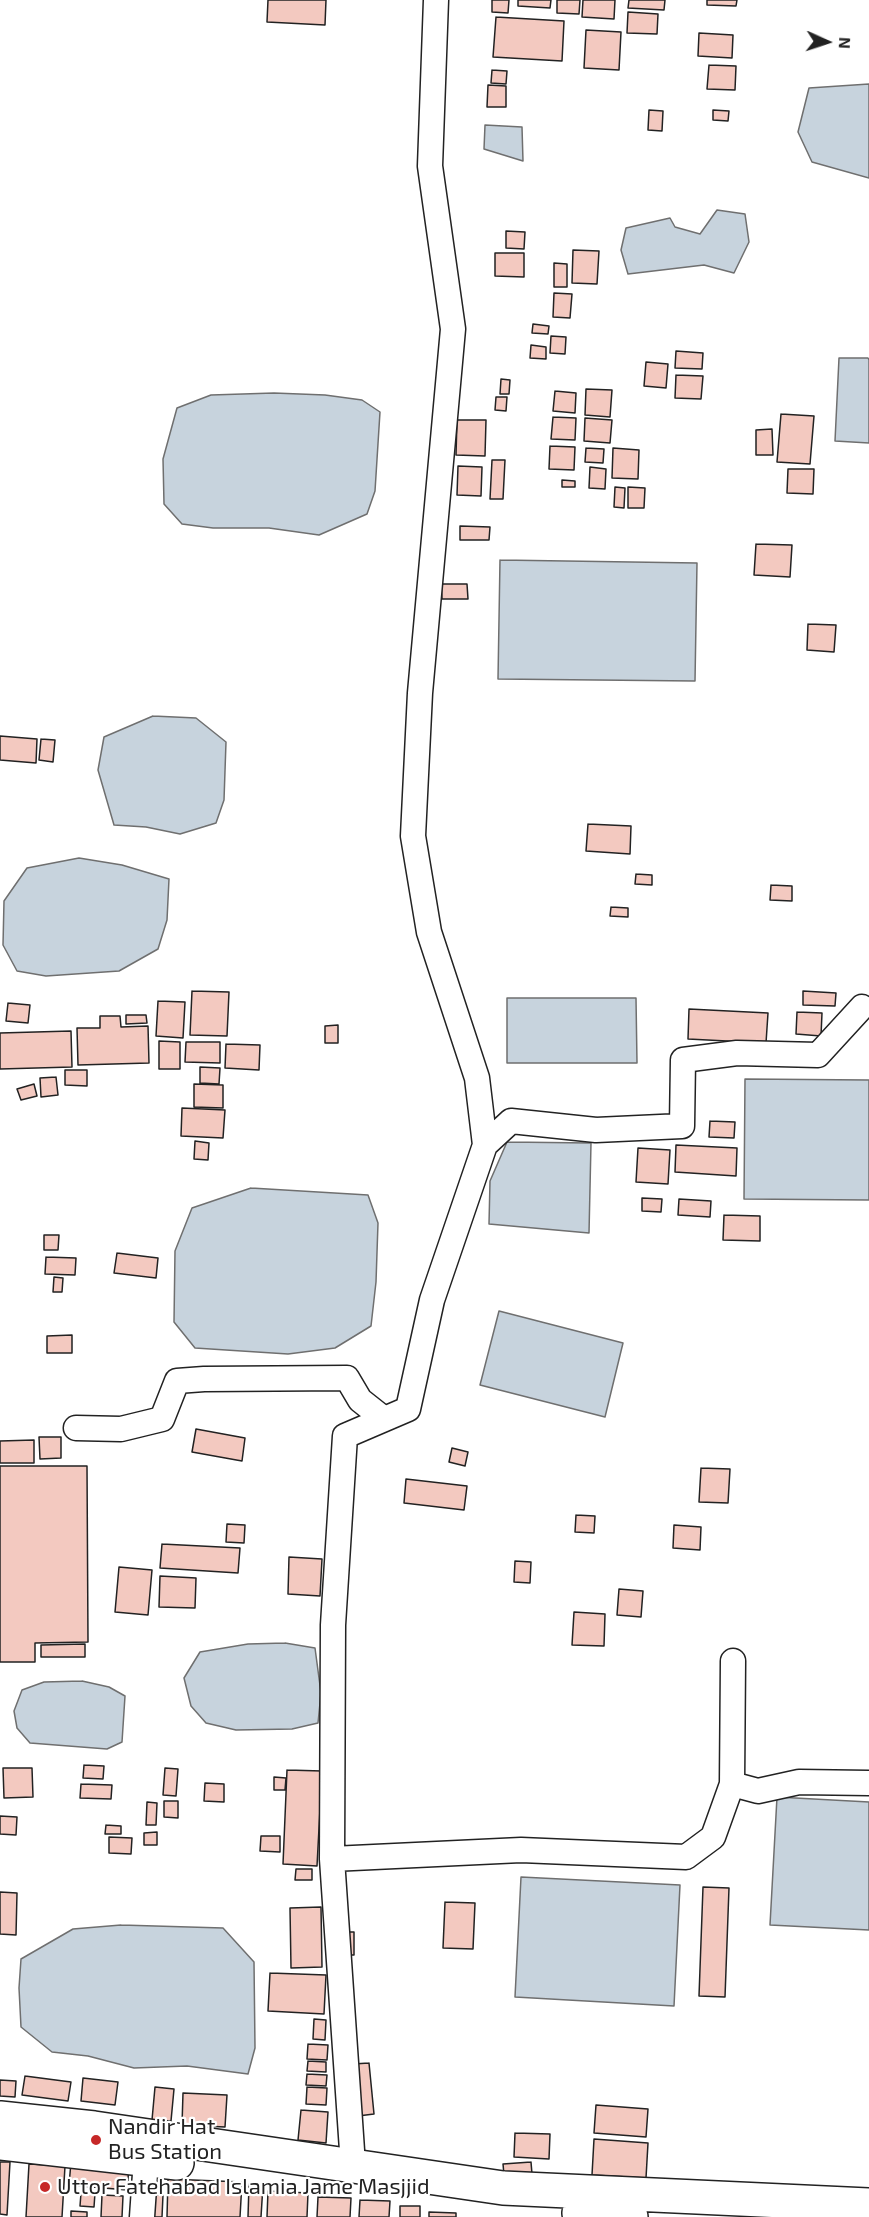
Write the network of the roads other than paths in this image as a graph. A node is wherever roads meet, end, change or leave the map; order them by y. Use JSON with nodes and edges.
{"nodes":[{"id":1,"x":436,"y":0,"type":"edge"},
{"id":2,"x":862,"y":1007,"type":"dead end"},
{"id":3,"x":485,"y":1145,"type":"junction"},
{"id":4,"x":384,"y":1419,"type":"junction"},
{"id":5,"x":76,"y":1428,"type":"dead end"},
{"id":6,"x":733,"y":1661,"type":"dead end"},
{"id":7,"x":869,"y":1783,"type":"edge"},
{"id":8,"x":732,"y":1784,"type":"junction"},
{"id":9,"x":332,"y":1859,"type":"junction"},
{"id":10,"x":0,"y":2118,"type":"edge"},
{"id":11,"x":0,"y":2143,"type":"edge"},
{"id":12,"x":146,"y":2159,"type":"junction"},
{"id":13,"x":353,"y":2165,"type":"junction"},
{"id":14,"x":869,"y":2205,"type":"edge"},
{"id":15,"x":142,"y":2217,"type":"edge"},
{"id":16,"x":631,"y":2217,"type":"edge"}],
"edges":[{"from":1,"to":3,"type":"street"},
{"from":2,"to":3,"type":"street"},
{"from":3,"to":4,"type":"street"},
{"from":4,"to":5,"type":"street"},
{"from":4,"to":9,"type":"street"},
{"from":6,"to":8,"type":"street"},
{"from":7,"to":8,"type":"street"},
{"from":8,"to":9,"type":"street"},
{"from":9,"to":13,"type":"street"},
{"from":10,"to":13,"type":"highway"},
{"from":11,"to":12,"type":"highway"},
{"from":12,"to":15,"type":"street"},
{"from":12,"to":16,"type":"highway"},
{"from":13,"to":14,"type":"highway"}]}
